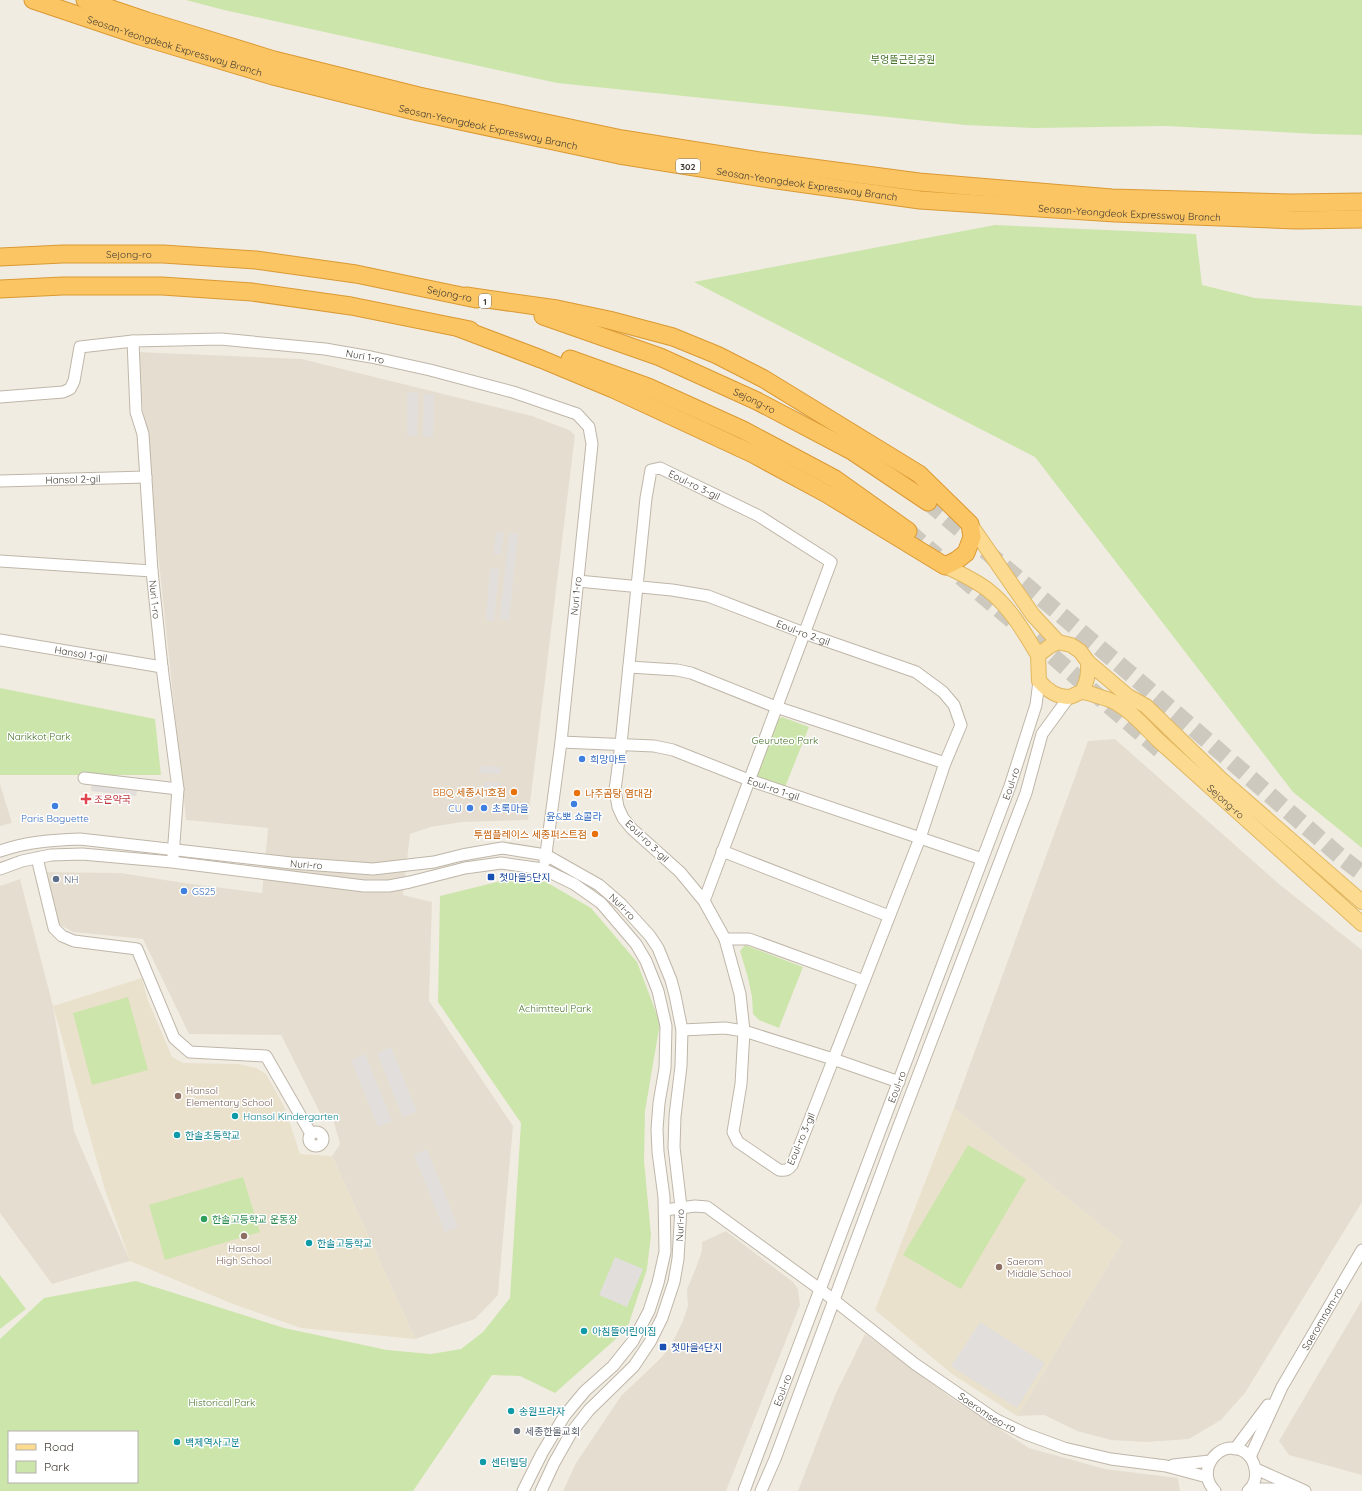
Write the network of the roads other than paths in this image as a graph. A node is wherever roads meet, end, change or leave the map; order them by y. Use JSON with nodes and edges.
{"nodes":[{"id":1,"x":33,"y":0,"type":"edge"},
{"id":2,"x":85,"y":0,"type":"edge"},
{"id":3,"x":1362,"y":202,"type":"edge"},
{"id":4,"x":1362,"y":219,"type":"edge"},
{"id":5,"x":0,"y":257,"type":"edge"},
{"id":6,"x":0,"y":289,"type":"edge"},
{"id":7,"x":466,"y":296,"type":"junction"},
{"id":8,"x":459,"y":328,"type":"junction"},
{"id":9,"x":133,"y":341,"type":"junction"},
{"id":10,"x":0,"y":397,"type":"edge"},
{"id":11,"x":146,"y":477,"type":"junction"},
{"id":12,"x":0,"y":481,"type":"edge"},
{"id":13,"x":928,"y":502,"type":"tunnel mouth"},
{"id":14,"x":970,"y":524,"type":"junction"},
{"id":15,"x":908,"y":531,"type":"tunnel mouth"},
{"id":16,"x":0,"y":561,"type":"edge"},
{"id":17,"x":945,"y":566,"type":"junction"},
{"id":18,"x":152,"y":571,"type":"junction"},
{"id":19,"x":578,"y":581,"type":"junction"},
{"id":20,"x":637,"y":587,"type":"junction"},
{"id":21,"x":804,"y":633,"type":"junction"},
{"id":22,"x":0,"y":640,"type":"edge"},
{"id":23,"x":1058,"y":642,"type":"junction"},
{"id":24,"x":1038,"y":655,"type":"junction"},
{"id":25,"x":1088,"y":662,"type":"junction"},
{"id":26,"x":162,"y":667,"type":"junction"},
{"id":27,"x":629,"y":667,"type":"junction"},
{"id":28,"x":1039,"y":681,"type":"junction"},
{"id":29,"x":1075,"y":695,"type":"junction"},
{"id":30,"x":776,"y":707,"type":"junction"},
{"id":31,"x":561,"y":742,"type":"junction"},
{"id":32,"x":621,"y":744,"type":"junction"},
{"id":33,"x":945,"y":763,"type":"junction"},
{"id":34,"x":84,"y":778,"type":"dead end"},
{"id":35,"x":749,"y":780,"type":"junction"},
{"id":36,"x":178,"y":789,"type":"junction"},
{"id":37,"x":920,"y":838,"type":"junction"},
{"id":38,"x":174,"y":849,"type":"junction"},
{"id":39,"x":0,"y":851,"type":"edge"},
{"id":40,"x":722,"y":851,"type":"junction"},
{"id":41,"x":546,"y":855,"type":"junction"},
{"id":42,"x":37,"y":858,"type":"junction"},
{"id":43,"x":982,"y":860,"type":"junction"},
{"id":44,"x":172,"y":862,"type":"junction"},
{"id":45,"x":0,"y":869,"type":"edge"},
{"id":46,"x":543,"y":869,"type":"junction"},
{"id":47,"x":704,"y":900,"type":"junction"},
{"id":48,"x":1362,"y":902,"type":"edge"},
{"id":49,"x":890,"y":916,"type":"junction"},
{"id":50,"x":1362,"y":924,"type":"edge"},
{"id":51,"x":726,"y":939,"type":"junction"},
{"id":52,"x":864,"y":981,"type":"junction"},
{"id":53,"x":682,"y":1030,"type":"junction"},
{"id":54,"x":744,"y":1031,"type":"junction"},
{"id":55,"x":833,"y":1059,"type":"junction"},
{"id":56,"x":899,"y":1082,"type":"junction"},
{"id":57,"x":311,"y":1134,"type":"dead end"},
{"id":58,"x":681,"y":1207,"type":"junction"},
{"id":59,"x":665,"y":1210,"type":"junction"},
{"id":60,"x":1362,"y":1250,"type":"edge"},
{"id":61,"x":821,"y":1290,"type":"junction"},
{"id":62,"x":835,"y":1300,"type":"junction"},
{"id":63,"x":1282,"y":1387,"type":"junction"},
{"id":64,"x":1235,"y":1449,"type":"junction"},
{"id":65,"x":1250,"y":1457,"type":"junction"},
{"id":66,"x":1210,"y":1461,"type":"junction"},
{"id":67,"x":1166,"y":1466,"type":"junction"},
{"id":68,"x":1256,"y":1469,"type":"junction"},
{"id":69,"x":1207,"y":1476,"type":"junction"},
{"id":70,"x":1212,"y":1490,"type":"edge"},
{"id":71,"x":1249,"y":1490,"type":"edge"},
{"id":72,"x":1301,"y":1490,"type":"edge"},
{"id":73,"x":523,"y":1491,"type":"edge"},
{"id":74,"x":541,"y":1491,"type":"edge"},
{"id":75,"x":744,"y":1491,"type":"edge"},
{"id":76,"x":761,"y":1491,"type":"edge"}],
"edges":[{"from":1,"to":4,"type":"highway","name":"Seosan-Yeongdeok Expressway Branch","number":"302"},
{"from":2,"to":3,"type":"highway","name":"Seosan-Yeongdeok Expressway Branch","number":"302"},
{"from":5,"to":7,"type":"highway","name":"Sejong-ro","number":"1"},
{"from":6,"to":8,"type":"highway"},
{"from":7,"to":13,"type":"highway","name":"Sejong-ro","number":"1"},
{"from":7,"to":14,"type":"highway"},
{"from":8,"to":15,"type":"highway"},
{"from":8,"to":17,"type":"highway"},
{"from":9,"to":10,"type":"street"},
{"from":9,"to":11,"type":"street","name":"Nuri 1-ro"},
{"from":9,"to":19,"type":"street","name":"Nuri 1-ro"},
{"from":11,"to":12,"type":"street","name":"Hansol 2-gil"},
{"from":11,"to":18,"type":"street","name":"Nuri 1-ro"},
{"from":14,"to":17,"type":"highway"},
{"from":14,"to":23,"type":"main road","name":"Sejong-ro"},
{"from":16,"to":18,"type":"street"},
{"from":17,"to":24,"type":"main road"},
{"from":18,"to":26,"type":"street","name":"Nuri 1-ro"},
{"from":19,"to":20,"type":"street","name":"Eoul-ro 2-gil"},
{"from":19,"to":31,"type":"street","name":"Nuri 1-ro"},
{"from":20,"to":21,"type":"street","name":"Eoul-ro 2-gil"},
{"from":20,"to":21,"type":"street","name":"Eoul-ro 3-gil"},
{"from":20,"to":27,"type":"street","name":"Eoul-ro 3-gil"},
{"from":21,"to":30,"type":"street","name":"Eoul-ro 3-gil"},
{"from":21,"to":33,"type":"street","name":"Eoul-ro 2-gil"},
{"from":22,"to":26,"type":"street","name":"Hansol 1-gil"},
{"from":23,"to":24,"type":"main road"},
{"from":23,"to":25,"type":"main road","name":"Sejong-ro"},
{"from":24,"to":28,"type":"main road"},
{"from":25,"to":29,"type":"main road"},
{"from":25,"to":48,"type":"main road","name":"Sejong-ro"},
{"from":26,"to":36,"type":"street","name":"Nuri 1-ro"},
{"from":27,"to":30,"type":"street"},
{"from":27,"to":32,"type":"street","name":"Eoul-ro 3-gil"},
{"from":28,"to":29,"type":"main road","name":"Sejong-ro"},
{"from":28,"to":43,"type":"street","name":"Eoul-ro"},
{"from":29,"to":50,"type":"main road","name":"Sejong-ro"},
{"from":29,"to":62,"type":"street","name":"Eoul-ro"},
{"from":30,"to":33,"type":"street"},
{"from":30,"to":35,"type":"street","name":"Eoul-ro 3-gil"},
{"from":31,"to":32,"type":"street","name":"Eoul-ro 1-gil"},
{"from":31,"to":41,"type":"street","name":"Nuri 1-ro"},
{"from":32,"to":35,"type":"street","name":"Eoul-ro 1-gil"},
{"from":32,"to":47,"type":"street","name":"Eoul-ro 3-gil"},
{"from":33,"to":37,"type":"street","name":"Eoul-ro 2-gil"},
{"from":34,"to":36,"type":"street"},
{"from":35,"to":37,"type":"street","name":"Eoul-ro 1-gil"},
{"from":35,"to":40,"type":"street","name":"Eoul-ro 3-gil"},
{"from":36,"to":38,"type":"street","name":"Nuri 1-ro"},
{"from":37,"to":43,"type":"street","name":"Eoul-ro 1-gil"},
{"from":37,"to":49,"type":"street","name":"Eoul-ro 3-gil"},
{"from":38,"to":39,"type":"street","name":"Nuri-ro"},
{"from":38,"to":41,"type":"street","name":"Nuri-ro"},
{"from":38,"to":44,"type":"street","name":"Nuri 1-ro"},
{"from":40,"to":47,"type":"street","name":"Eoul-ro 3-gil"},
{"from":40,"to":49,"type":"street"},
{"from":41,"to":46,"type":"street","name":"Nuri 1-ro"},
{"from":41,"to":53,"type":"street","name":"Nuri-ro"},
{"from":42,"to":44,"type":"street","name":"Nuri-ro"},
{"from":42,"to":45,"type":"street","name":"Nuri-ro"},
{"from":42,"to":57,"type":"street"},
{"from":43,"to":56,"type":"street","name":"Eoul-ro"},
{"from":44,"to":46,"type":"street","name":"Nuri-ro"},
{"from":46,"to":59,"type":"street","name":"Nuri-ro"},
{"from":47,"to":51,"type":"street","name":"Eoul-ro 3-gil"},
{"from":49,"to":52,"type":"street","name":"Eoul-ro 3-gil"},
{"from":51,"to":52,"type":"street"},
{"from":51,"to":54,"type":"street","name":"Eoul-ro 3-gil"},
{"from":52,"to":55,"type":"street","name":"Eoul-ro 3-gil"},
{"from":53,"to":54,"type":"street"},
{"from":53,"to":58,"type":"street","name":"Nuri-ro"},
{"from":54,"to":55,"type":"street"},
{"from":54,"to":55,"type":"street","name":"Eoul-ro 3-gil"},
{"from":55,"to":56,"type":"street"},
{"from":56,"to":61,"type":"street","name":"Eoul-ro"},
{"from":58,"to":59,"type":"street","name":"Saeromseo-ro"},
{"from":58,"to":61,"type":"street","name":"Saeromseo-ro"},
{"from":58,"to":74,"type":"street","name":"Nuri-ro"},
{"from":59,"to":73,"type":"street","name":"Nuri-ro"},
{"from":60,"to":63,"type":"street","name":"Saeromnam-ro"},
{"from":61,"to":62,"type":"street","name":"Saeromseo-ro"},
{"from":61,"to":75,"type":"street","name":"Eoul-ro"},
{"from":62,"to":67,"type":"street","name":"Saeromseo-ro"},
{"from":62,"to":76,"type":"street","name":"Eoul-ro"},
{"from":63,"to":64,"type":"street","name":"Saeromnam-ro"},
{"from":63,"to":65,"type":"street","name":"Saeromnam-ro"},
{"from":64,"to":65,"type":"street"},
{"from":64,"to":66,"type":"street"},
{"from":65,"to":68,"type":"street"},
{"from":66,"to":67,"type":"street"},
{"from":66,"to":69,"type":"street"},
{"from":67,"to":69,"type":"street"},
{"from":68,"to":71,"type":"street"},
{"from":68,"to":72,"type":"street"},
{"from":69,"to":70,"type":"street"},
{"from":71,"to":72,"type":"street"}]}
